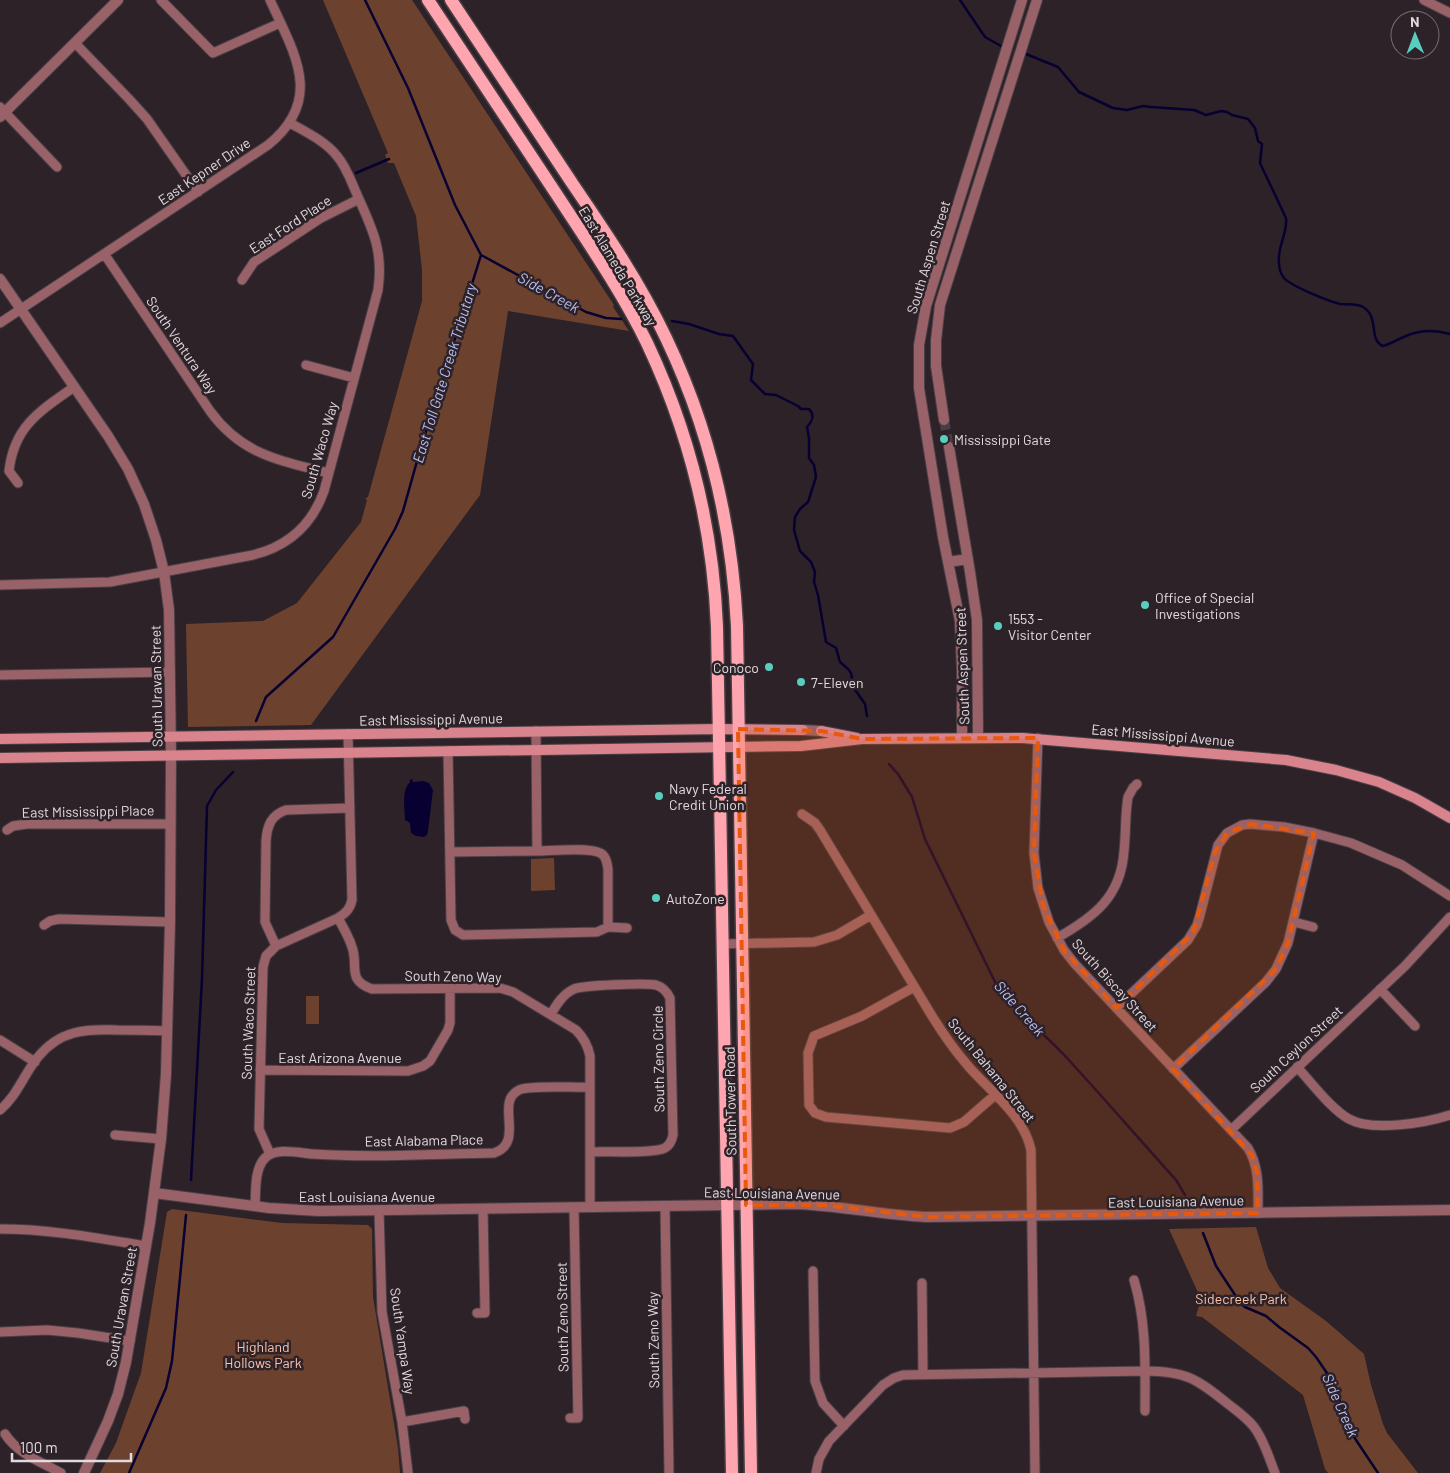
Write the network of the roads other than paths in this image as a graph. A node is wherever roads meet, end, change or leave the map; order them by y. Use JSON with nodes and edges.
{"nodes":[{"id":1,"x":118,"y":0,"type":"edge"},
{"id":2,"x":161,"y":0,"type":"edge"},
{"id":3,"x":270,"y":0,"type":"edge"},
{"id":4,"x":428,"y":0,"type":"edge"},
{"id":5,"x":452,"y":0,"type":"edge"},
{"id":6,"x":1022,"y":0,"type":"edge"},
{"id":7,"x":1037,"y":0,"type":"edge"},
{"id":8,"x":1431,"y":1,"type":"edge"},
{"id":9,"x":1450,"y":13,"type":"edge"},
{"id":10,"x":280,"y":23,"type":"junction"},
{"id":11,"x":75,"y":43,"type":"junction"},
{"id":12,"x":2,"y":112,"type":"edge"},
{"id":13,"x":290,"y":122,"type":"junction"},
{"id":14,"x":57,"y":167,"type":"dead end"},
{"id":15,"x":198,"y":192,"type":"junction"},
{"id":16,"x":359,"y":199,"type":"junction"},
{"id":17,"x":105,"y":254,"type":"junction"},
{"id":18,"x":0,"y":279,"type":"edge"},
{"id":19,"x":242,"y":280,"type":"dead end"},
{"id":20,"x":20,"y":309,"type":"junction"},
{"id":21,"x":0,"y":323,"type":"edge"},
{"id":22,"x":306,"y":365,"type":"dead end"},
{"id":23,"x":354,"y":378,"type":"junction"},
{"id":24,"x":74,"y":387,"type":"junction"},
{"id":25,"x":944,"y":420,"type":"tunnel mouth"},
{"id":26,"x":949,"y":446,"type":"tunnel mouth"},
{"id":27,"x":328,"y":473,"type":"junction"},
{"id":28,"x":18,"y":483,"type":"dead end"},
{"id":29,"x":705,"y":522,"type":"junction"},
{"id":30,"x":968,"y":559,"type":"junction"},
{"id":31,"x":948,"y":562,"type":"junction"},
{"id":32,"x":164,"y":572,"type":"junction"},
{"id":33,"x":0,"y":585,"type":"edge"},
{"id":34,"x":972,"y":585,"type":"junction"},
{"id":35,"x":954,"y":588,"type":"junction"},
{"id":36,"x":734,"y":590,"type":"junction"},
{"id":37,"x":170,"y":672,"type":"junction"},
{"id":38,"x":0,"y":675,"type":"edge"},
{"id":39,"x":719,"y":729,"type":"junction"},
{"id":40,"x":738,"y":729,"type":"junction"},
{"id":41,"x":803,"y":730,"type":"joint"},
{"id":42,"x":536,"y":731,"type":"junction"},
{"id":43,"x":821,"y":732,"type":"joint"},
{"id":44,"x":348,"y":734,"type":"junction"},
{"id":45,"x":171,"y":737,"type":"junction"},
{"id":46,"x":962,"y":737,"type":"junction"},
{"id":47,"x":978,"y":737,"type":"junction"},
{"id":48,"x":1038,"y":738,"type":"junction"},
{"id":49,"x":0,"y":739,"type":"edge"},
{"id":50,"x":862,"y":739,"type":"junction"},
{"id":51,"x":719,"y":747,"type":"junction"},
{"id":52,"x":738,"y":747,"type":"junction"},
{"id":53,"x":537,"y":750,"type":"junction"},
{"id":54,"x":448,"y":751,"type":"junction"},
{"id":55,"x":348,"y":753,"type":"junction"},
{"id":56,"x":171,"y":755,"type":"junction"},
{"id":57,"x":0,"y":758,"type":"edge"},
{"id":58,"x":1137,"y":784,"type":"dead end"},
{"id":59,"x":350,"y":808,"type":"junction"},
{"id":60,"x":802,"y":814,"type":"dead end"},
{"id":61,"x":1450,"y":818,"type":"edge"},
{"id":62,"x":171,"y":824,"type":"junction"},
{"id":63,"x":7,"y":830,"type":"dead end"},
{"id":64,"x":1314,"y":833,"type":"junction"},
{"id":65,"x":537,"y":851,"type":"junction"},
{"id":66,"x":451,"y":852,"type":"junction"},
{"id":67,"x":1450,"y":896,"type":"edge"},
{"id":68,"x":871,"y":915,"type":"junction"},
{"id":69,"x":1450,"y":917,"type":"edge"},
{"id":70,"x":338,"y":918,"type":"junction"},
{"id":71,"x":170,"y":922,"type":"junction"},
{"id":72,"x":1294,"y":922,"type":"junction"},
{"id":73,"x":44,"y":925,"type":"dead end"},
{"id":74,"x":608,"y":927,"type":"junction"},
{"id":75,"x":1313,"y":927,"type":"dead end"},
{"id":76,"x":627,"y":928,"type":"dead end"},
{"id":77,"x":1057,"y":938,"type":"junction"},
{"id":78,"x":722,"y":944,"type":"junction"},
{"id":79,"x":742,"y":944,"type":"junction"},
{"id":80,"x":276,"y":946,"type":"junction"},
{"id":81,"x":914,"y":987,"type":"junction"},
{"id":82,"x":450,"y":989,"type":"junction"},
{"id":83,"x":1380,"y":989,"type":"junction"},
{"id":84,"x":1116,"y":1008,"type":"junction"},
{"id":85,"x":551,"y":1014,"type":"junction"},
{"id":86,"x":1415,"y":1026,"type":"dead end"},
{"id":87,"x":167,"y":1031,"type":"junction"},
{"id":88,"x":0,"y":1040,"type":"edge"},
{"id":89,"x":35,"y":1062,"type":"junction"},
{"id":90,"x":1297,"y":1067,"type":"junction"},
{"id":91,"x":1173,"y":1069,"type":"junction"},
{"id":92,"x":260,"y":1070,"type":"junction"},
{"id":93,"x":590,"y":1087,"type":"junction"},
{"id":94,"x":995,"y":1095,"type":"junction"},
{"id":95,"x":0,"y":1110,"type":"edge"},
{"id":96,"x":1450,"y":1115,"type":"edge"},
{"id":97,"x":1231,"y":1130,"type":"junction"},
{"id":98,"x":115,"y":1134,"type":"dead end"},
{"id":99,"x":161,"y":1139,"type":"junction"},
{"id":100,"x":590,"y":1152,"type":"junction"},
{"id":101,"x":270,"y":1154,"type":"junction"},
{"id":102,"x":154,"y":1193,"type":"junction"},
{"id":103,"x":727,"y":1205,"type":"junction"},
{"id":104,"x":746,"y":1205,"type":"junction"},
{"id":105,"x":255,"y":1206,"type":"junction"},
{"id":106,"x":665,"y":1206,"type":"junction"},
{"id":107,"x":590,"y":1207,"type":"junction"},
{"id":108,"x":574,"y":1208,"type":"junction"},
{"id":109,"x":483,"y":1209,"type":"junction"},
{"id":110,"x":1450,"y":1210,"type":"edge"},
{"id":111,"x":379,"y":1211,"type":"junction"},
{"id":112,"x":1258,"y":1213,"type":"junction"},
{"id":113,"x":1032,"y":1216,"type":"junction"},
{"id":114,"x":0,"y":1229,"type":"edge"},
{"id":115,"x":146,"y":1246,"type":"junction"},
{"id":116,"x":813,"y":1271,"type":"dead end"},
{"id":117,"x":1134,"y":1280,"type":"dead end"},
{"id":118,"x":922,"y":1283,"type":"dead end"},
{"id":119,"x":477,"y":1313,"type":"dead end"},
{"id":120,"x":0,"y":1332,"type":"edge"},
{"id":121,"x":130,"y":1341,"type":"junction"},
{"id":122,"x":1145,"y":1371,"type":"junction"},
{"id":123,"x":1034,"y":1373,"type":"junction"},
{"id":124,"x":923,"y":1374,"type":"junction"},
{"id":125,"x":1145,"y":1411,"type":"dead end"},
{"id":126,"x":570,"y":1418,"type":"dead end"},
{"id":127,"x":465,"y":1419,"type":"dead end"},
{"id":128,"x":402,"y":1422,"type":"junction"},
{"id":129,"x":844,"y":1426,"type":"junction"},
{"id":130,"x":6,"y":1434,"type":"dead end"},
{"id":131,"x":1273,"y":1472,"type":"edge"},
{"id":132,"x":61,"y":1473,"type":"edge"},
{"id":133,"x":84,"y":1473,"type":"edge"},
{"id":134,"x":408,"y":1473,"type":"edge"},
{"id":135,"x":669,"y":1473,"type":"edge"},
{"id":136,"x":732,"y":1473,"type":"edge"},
{"id":137,"x":751,"y":1473,"type":"edge"},
{"id":138,"x":816,"y":1473,"type":"edge"},
{"id":139,"x":1035,"y":1473,"type":"edge"}],
"edges":[{"from":1,"to":11,"type":"street"},
{"from":2,"to":10,"type":"street"},
{"from":3,"to":10,"type":"street","name":"East Kepner Drive"},
{"from":4,"to":29,"type":"main road","name":"East Alameda Parkway"},
{"from":5,"to":36,"type":"main road","name":"East Alameda Parkway"},
{"from":6,"to":31,"type":"street","name":"South Aspen Street"},
{"from":7,"to":25,"type":"street","name":"South Aspen Street"},
{"from":8,"to":9,"type":"street"},
{"from":10,"to":13,"type":"street","name":"East Kepner Drive"},
{"from":11,"to":12,"type":"street"},
{"from":11,"to":15,"type":"street"},
{"from":12,"to":14,"type":"street"},
{"from":13,"to":15,"type":"street","name":"East Kepner Drive"},
{"from":13,"to":16,"type":"street","name":"South Waco Way"},
{"from":15,"to":17,"type":"street","name":"East Kepner Drive"},
{"from":16,"to":19,"type":"street","name":"East Ford Place"},
{"from":16,"to":23,"type":"street","name":"South Waco Way"},
{"from":17,"to":20,"type":"street","name":"East Kepner Drive"},
{"from":17,"to":27,"type":"street","name":"South Ventura Way"},
{"from":18,"to":20,"type":"street","name":"South Uravan Street"},
{"from":20,"to":21,"type":"street","name":"East Kepner Drive"},
{"from":20,"to":24,"type":"street","name":"South Uravan Street"},
{"from":22,"to":23,"type":"street"},
{"from":23,"to":27,"type":"street","name":"South Waco Way"},
{"from":24,"to":28,"type":"street"},
{"from":24,"to":32,"type":"street","name":"South Uravan Street"},
{"from":26,"to":30,"type":"street","name":"South Aspen Street"},
{"from":27,"to":32,"type":"street","name":"South Waco Way"},
{"from":29,"to":36,"type":"main road"},
{"from":29,"to":39,"type":"main road","name":"East Alameda Parkway"},
{"from":30,"to":31,"type":"street"},
{"from":30,"to":34,"type":"street","name":"South Aspen Street"},
{"from":31,"to":35,"type":"street","name":"South Aspen Street"},
{"from":32,"to":33,"type":"street","name":"South Waco Way"},
{"from":32,"to":37,"type":"street","name":"South Uravan Street"},
{"from":34,"to":35,"type":"street"},
{"from":34,"to":47,"type":"street","name":"South Aspen Street"},
{"from":35,"to":46,"type":"street","name":"South Aspen Street"},
{"from":36,"to":40,"type":"main road","name":"East Alameda Parkway"},
{"from":37,"to":38,"type":"street"},
{"from":37,"to":45,"type":"street","name":"South Uravan Street"},
{"from":39,"to":40,"type":"main road","name":"East Mississippi Avenue"},
{"from":39,"to":42,"type":"main road","name":"East Mississippi Avenue"},
{"from":39,"to":51,"type":"main road","name":"South Tower Road"},
{"from":40,"to":41,"type":"main road","name":"East Mississippi Avenue"},
{"from":40,"to":52,"type":"main road","name":"South Tower Road"},
{"from":41,"to":43,"type":"street","name":"East Mississippi Avenue"},
{"from":42,"to":44,"type":"main road","name":"East Mississippi Avenue"},
{"from":42,"to":53,"type":"street"},
{"from":43,"to":50,"type":"main road","name":"East Mississippi Avenue"},
{"from":44,"to":45,"type":"main road","name":"East Mississippi Avenue"},
{"from":44,"to":55,"type":"street"},
{"from":45,"to":49,"type":"main road","name":"East Mississippi Avenue"},
{"from":45,"to":56,"type":"street","name":"South Uravan Street"},
{"from":46,"to":47,"type":"main road","name":"East Mississippi Avenue"},
{"from":46,"to":50,"type":"main road","name":"East Mississippi Avenue"},
{"from":47,"to":48,"type":"main road","name":"East Mississippi Avenue"},
{"from":48,"to":61,"type":"main road","name":"East Mississippi Avenue"},
{"from":48,"to":77,"type":"street","name":"South Biscay Street"},
{"from":50,"to":52,"type":"main road","name":"East Mississippi Avenue"},
{"from":51,"to":52,"type":"main road","name":"East Mississippi Avenue"},
{"from":51,"to":53,"type":"main road","name":"East Mississippi Avenue"},
{"from":51,"to":78,"type":"main road","name":"South Tower Road"},
{"from":52,"to":79,"type":"main road","name":"South Tower Road"},
{"from":53,"to":54,"type":"main road","name":"East Mississippi Avenue"},
{"from":53,"to":65,"type":"street"},
{"from":54,"to":55,"type":"main road","name":"East Mississippi Avenue"},
{"from":54,"to":66,"type":"street"},
{"from":55,"to":56,"type":"main road","name":"East Mississippi Avenue"},
{"from":55,"to":59,"type":"street"},
{"from":56,"to":57,"type":"main road","name":"East Mississippi Avenue"},
{"from":56,"to":62,"type":"street","name":"South Uravan Street"},
{"from":58,"to":77,"type":"street"},
{"from":59,"to":70,"type":"street"},
{"from":59,"to":80,"type":"street"},
{"from":60,"to":68,"type":"street","name":"South Bahama Street"},
{"from":62,"to":63,"type":"street","name":"East Mississippi Place"},
{"from":62,"to":71,"type":"street","name":"South Uravan Street"},
{"from":64,"to":67,"type":"street"},
{"from":64,"to":72,"type":"street"},
{"from":64,"to":84,"type":"street"},
{"from":65,"to":66,"type":"street"},
{"from":65,"to":74,"type":"street"},
{"from":66,"to":74,"type":"street"},
{"from":68,"to":79,"type":"street"},
{"from":68,"to":81,"type":"street","name":"South Bahama Street"},
{"from":69,"to":83,"type":"street","name":"South Ceylon Street"},
{"from":70,"to":80,"type":"street"},
{"from":70,"to":82,"type":"street","name":"South Zeno Way"},
{"from":71,"to":73,"type":"street"},
{"from":71,"to":87,"type":"street","name":"South Uravan Street"},
{"from":72,"to":75,"type":"street"},
{"from":72,"to":91,"type":"street"},
{"from":74,"to":76,"type":"street"},
{"from":77,"to":84,"type":"street","name":"South Biscay Street"},
{"from":78,"to":79,"type":"street"},
{"from":78,"to":103,"type":"main road","name":"South Tower Road"},
{"from":79,"to":104,"type":"main road","name":"South Tower Road"},
{"from":80,"to":92,"type":"street","name":"South Waco Street"},
{"from":81,"to":94,"type":"street","name":"South Bahama Street"},
{"from":81,"to":94,"type":"street"},
{"from":82,"to":85,"type":"street","name":"South Zeno Way"},
{"from":82,"to":92,"type":"street","name":"East Arizona Avenue"},
{"from":83,"to":86,"type":"street"},
{"from":83,"to":90,"type":"street","name":"South Ceylon Street"},
{"from":84,"to":91,"type":"street","name":"South Biscay Street"},
{"from":85,"to":93,"type":"street","name":"South Zeno Way"},
{"from":85,"to":100,"type":"street","name":"South Zeno Circle"},
{"from":87,"to":89,"type":"street"},
{"from":87,"to":99,"type":"street","name":"South Uravan Street"},
{"from":88,"to":89,"type":"street"},
{"from":89,"to":95,"type":"street"},
{"from":90,"to":96,"type":"street"},
{"from":90,"to":97,"type":"street","name":"South Ceylon Street"},
{"from":91,"to":97,"type":"street","name":"South Biscay Street"},
{"from":92,"to":101,"type":"street","name":"South Waco Street"},
{"from":93,"to":100,"type":"street","name":"South Zeno Way"},
{"from":93,"to":101,"type":"street","name":"East Alabama Place"},
{"from":94,"to":113,"type":"street","name":"South Bahama Street"},
{"from":97,"to":112,"type":"street","name":"South Biscay Street"},
{"from":98,"to":99,"type":"street"},
{"from":99,"to":102,"type":"street","name":"South Uravan Street"},
{"from":100,"to":107,"type":"street","name":"South Zeno Way"},
{"from":101,"to":105,"type":"street"},
{"from":102,"to":105,"type":"street","name":"East Louisiana Avenue"},
{"from":102,"to":115,"type":"street","name":"South Uravan Street"},
{"from":103,"to":104,"type":"street","name":"East Louisiana Avenue"},
{"from":103,"to":106,"type":"street","name":"East Louisiana Avenue"},
{"from":103,"to":136,"type":"main road","name":"South Tower Road"},
{"from":104,"to":113,"type":"street","name":"East Louisiana Avenue"},
{"from":104,"to":137,"type":"main road","name":"South Tower Road"},
{"from":105,"to":111,"type":"street","name":"East Louisiana Avenue"},
{"from":106,"to":107,"type":"street","name":"East Louisiana Avenue"},
{"from":106,"to":135,"type":"street","name":"South Zeno Way"},
{"from":107,"to":108,"type":"street","name":"East Louisiana Avenue"},
{"from":108,"to":109,"type":"street","name":"East Louisiana Avenue"},
{"from":108,"to":126,"type":"street","name":"South Zeno Street"},
{"from":109,"to":111,"type":"street","name":"East Louisiana Avenue"},
{"from":109,"to":119,"type":"street"},
{"from":110,"to":112,"type":"street","name":"East Louisiana Avenue"},
{"from":111,"to":128,"type":"street","name":"South Yampa Way"},
{"from":112,"to":113,"type":"street","name":"East Louisiana Avenue"},
{"from":113,"to":123,"type":"street","name":"South Bahama Street"},
{"from":114,"to":115,"type":"street"},
{"from":115,"to":121,"type":"street","name":"South Uravan Street"},
{"from":116,"to":129,"type":"street"},
{"from":117,"to":122,"type":"street"},
{"from":118,"to":124,"type":"street"},
{"from":120,"to":121,"type":"street"},
{"from":121,"to":133,"type":"street","name":"South Uravan Street"},
{"from":122,"to":123,"type":"street"},
{"from":122,"to":125,"type":"street"},
{"from":122,"to":131,"type":"street"},
{"from":123,"to":124,"type":"street"},
{"from":123,"to":139,"type":"street","name":"South Bahama Street"},
{"from":124,"to":129,"type":"street"},
{"from":127,"to":128,"type":"street"},
{"from":128,"to":134,"type":"street","name":"South Yampa Way"},
{"from":129,"to":138,"type":"street"},
{"from":130,"to":132,"type":"street"}]}
